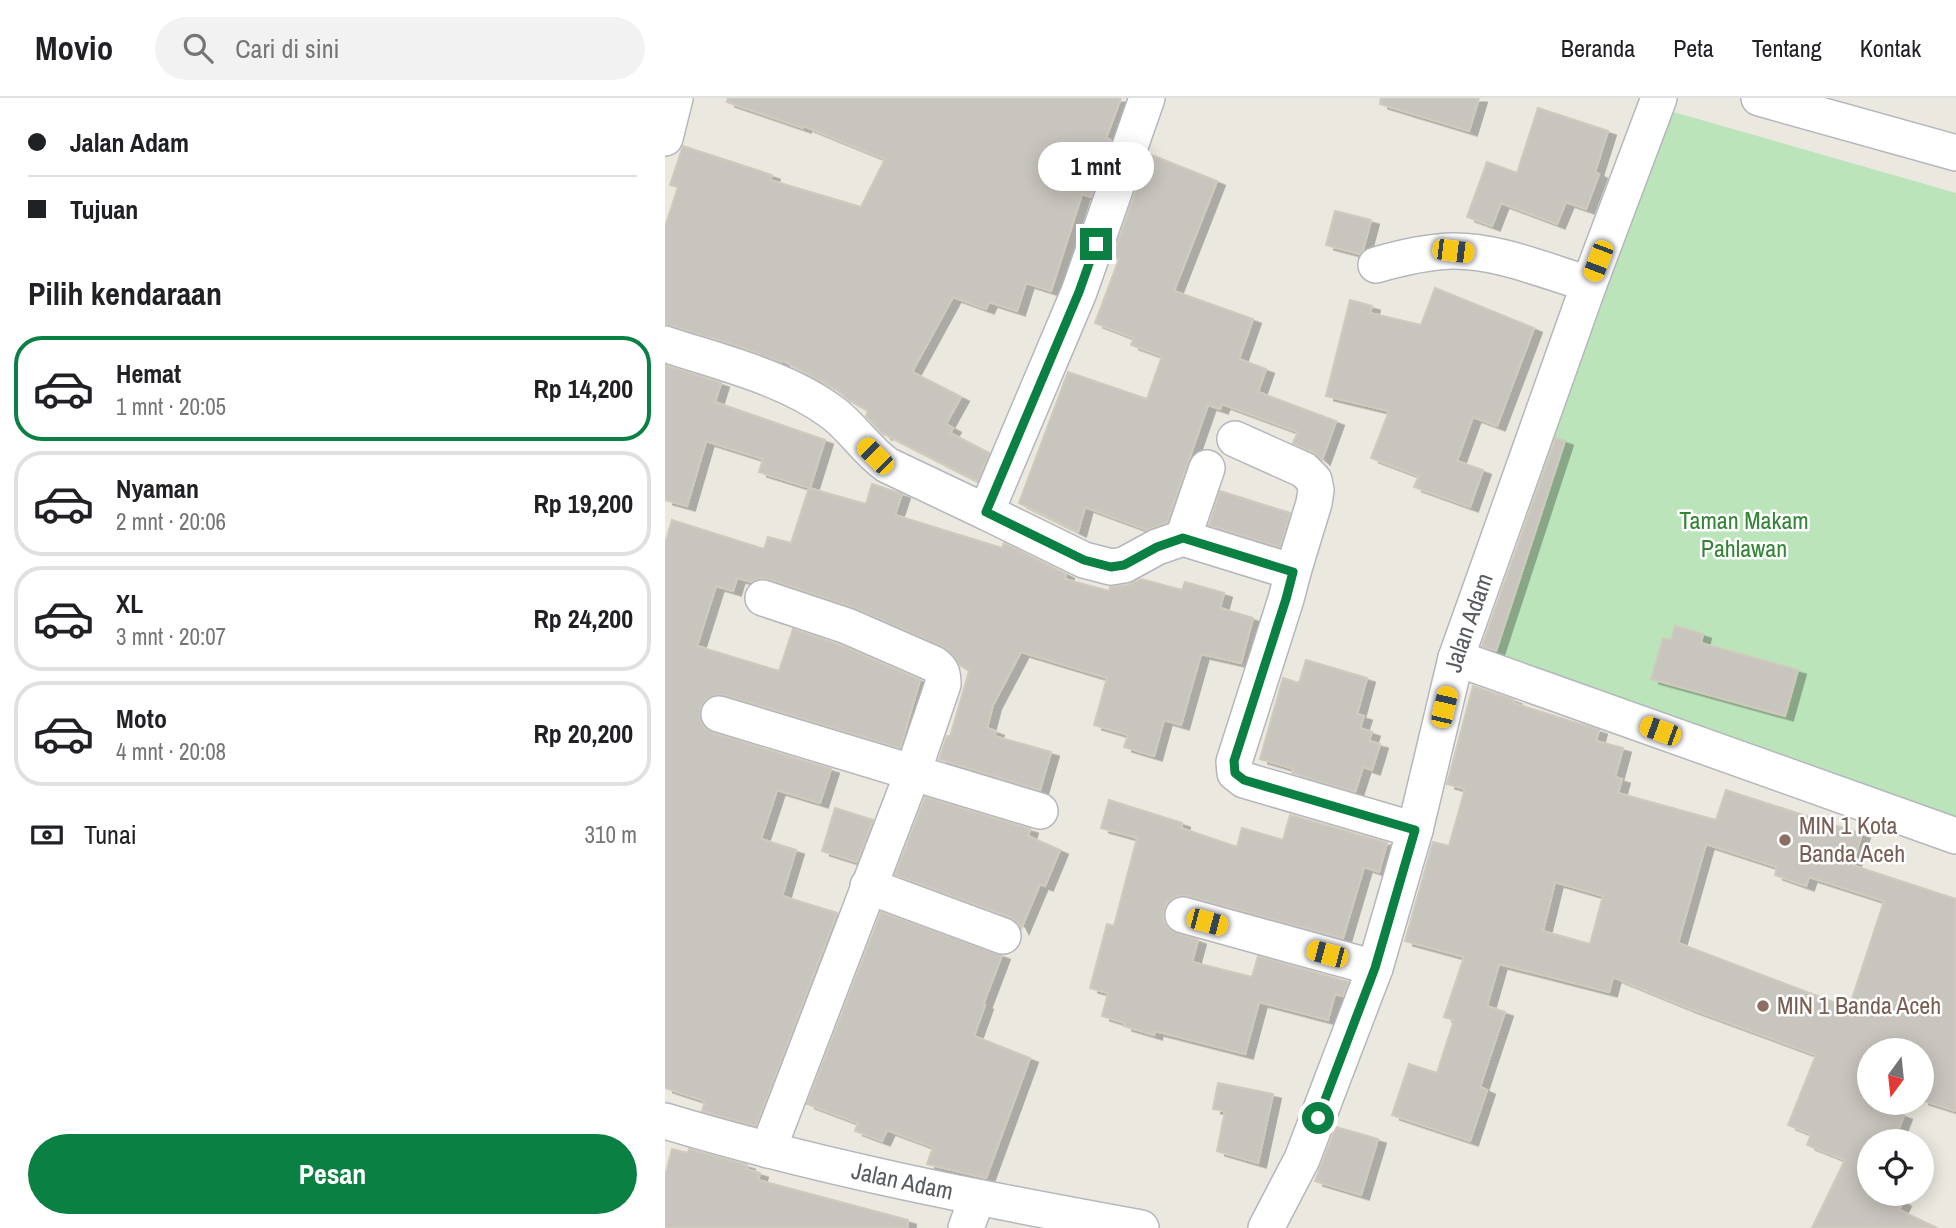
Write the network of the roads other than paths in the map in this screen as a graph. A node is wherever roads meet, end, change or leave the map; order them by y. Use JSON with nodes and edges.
{"nodes":[{"id":1,"x":675,"y":98,"type":"edge"},
{"id":2,"x":1147,"y":98,"type":"edge"},
{"id":3,"x":1659,"y":98,"type":"edge"},
{"id":4,"x":1759,"y":98,"type":"edge"},
{"id":5,"x":665,"y":138,"type":"edge"},
{"id":6,"x":1956,"y":153,"type":"edge"},
{"id":7,"x":1376,"y":265,"type":"dead end"},
{"id":8,"x":1589,"y":284,"type":"junction"},
{"id":9,"x":665,"y":344,"type":"edge"},
{"id":10,"x":1235,"y":439,"type":"dead end"},
{"id":11,"x":1207,"y":468,"type":"dead end"},
{"id":12,"x":986,"y":512,"type":"junction"},
{"id":13,"x":1183,"y":538,"type":"junction"},
{"id":14,"x":1293,"y":572,"type":"junction"},
{"id":15,"x":763,"y":598,"type":"dead end"},
{"id":16,"x":1456,"y":658,"type":"junction"},
{"id":17,"x":719,"y":714,"type":"dead end"},
{"id":18,"x":913,"y":772,"type":"junction"},
{"id":19,"x":1040,"y":811,"type":"dead end"},
{"id":20,"x":1415,"y":830,"type":"junction"},
{"id":21,"x":1956,"y":836,"type":"edge"},
{"id":22,"x":868,"y":886,"type":"junction"},
{"id":23,"x":1183,"y":915,"type":"dead end"},
{"id":24,"x":1003,"y":936,"type":"dead end"},
{"id":25,"x":1375,"y":968,"type":"junction"},
{"id":26,"x":665,"y":1122,"type":"edge"},
{"id":27,"x":768,"y":1150,"type":"junction"},
{"id":28,"x":971,"y":1213,"type":"edge"},
{"id":29,"x":1141,"y":1228,"type":"edge"},
{"id":30,"x":1266,"y":1228,"type":"edge"}],
"edges":[{"from":1,"to":5,"type":"street"},
{"from":2,"to":12,"type":"street"},
{"from":3,"to":8,"type":"street","name":"Jalan Adam"},
{"from":4,"to":6,"type":"street"},
{"from":7,"to":8,"type":"street"},
{"from":8,"to":16,"type":"street","name":"Jalan Adam"},
{"from":9,"to":12,"type":"street"},
{"from":10,"to":14,"type":"street"},
{"from":11,"to":13,"type":"street"},
{"from":12,"to":13,"type":"street"},
{"from":13,"to":14,"type":"street"},
{"from":14,"to":20,"type":"street"},
{"from":15,"to":18,"type":"street"},
{"from":16,"to":20,"type":"street","name":"Jalan Adam"},
{"from":16,"to":21,"type":"street"},
{"from":17,"to":18,"type":"street"},
{"from":18,"to":19,"type":"street"},
{"from":18,"to":22,"type":"street"},
{"from":20,"to":25,"type":"street","name":"Jalan Adam"},
{"from":22,"to":24,"type":"street"},
{"from":22,"to":27,"type":"street"},
{"from":23,"to":25,"type":"street"},
{"from":25,"to":30,"type":"street","name":"Jalan Adam"},
{"from":26,"to":27,"type":"street","name":"Jalan Adam"},
{"from":27,"to":28,"type":"street","name":"Jalan Adam"},
{"from":28,"to":29,"type":"street","name":"Jalan Adam"}]}
